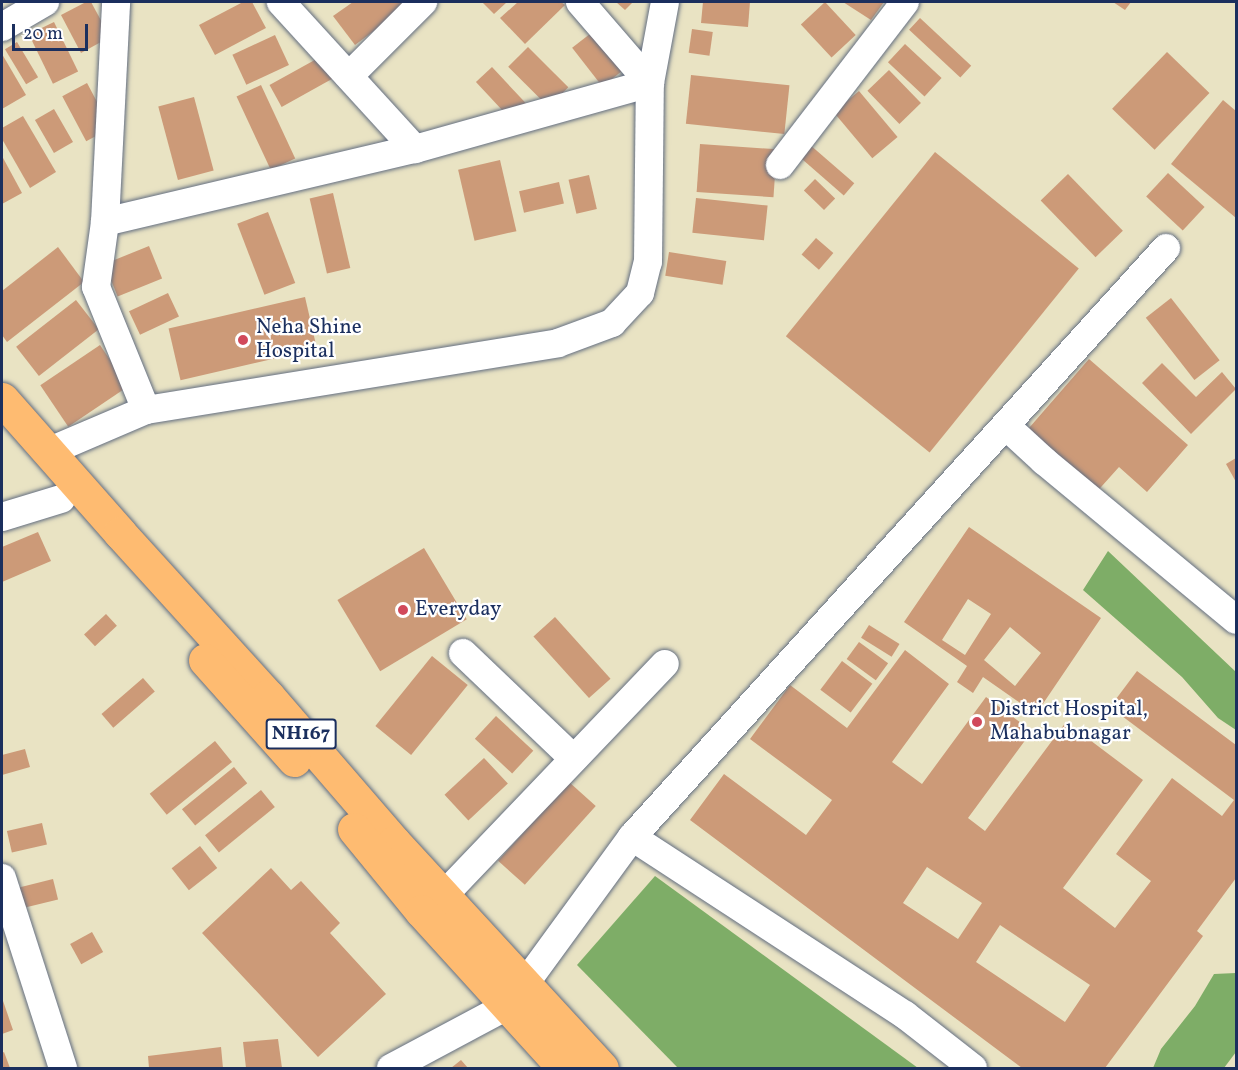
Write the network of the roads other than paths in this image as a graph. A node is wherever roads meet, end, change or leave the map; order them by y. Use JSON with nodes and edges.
{"nodes":[{"id":1,"x":45,"y":2,"type":"edge"},
{"id":2,"x":117,"y":2,"type":"edge"},
{"id":3,"x":281,"y":2,"type":"edge"},
{"id":4,"x":423,"y":2,"type":"edge"},
{"id":5,"x":580,"y":2,"type":"edge"},
{"id":6,"x":665,"y":2,"type":"edge"},
{"id":7,"x":905,"y":2,"type":"edge"},
{"id":8,"x":2,"y":27,"type":"edge"},
{"id":9,"x":349,"y":76,"type":"junction"},
{"id":10,"x":650,"y":83,"type":"junction"},
{"id":11,"x":415,"y":149,"type":"junction"},
{"id":12,"x":780,"y":165,"type":"dead end"},
{"id":13,"x":105,"y":222,"type":"junction"},
{"id":14,"x":1166,"y":248,"type":"dead end"},
{"id":15,"x":2,"y":399,"type":"edge"},
{"id":16,"x":146,"y":410,"type":"junction"},
{"id":17,"x":1006,"y":426,"type":"junction"},
{"id":18,"x":2,"y":430,"type":"edge"},
{"id":19,"x":50,"y":451,"type":"junction"},
{"id":20,"x":61,"y":499,"type":"junction"},
{"id":21,"x":2,"y":517,"type":"edge"},
{"id":22,"x":1236,"y":620,"type":"edge"},
{"id":23,"x":463,"y":653,"type":"dead end"},
{"id":24,"x":665,"y":664,"type":"dead end"},
{"id":25,"x":574,"y":759,"type":"junction"},
{"id":26,"x":356,"y":814,"type":"junction"},
{"id":27,"x":632,"y":837,"type":"junction"},
{"id":28,"x":2,"y":875,"type":"edge"},
{"id":29,"x":443,"y":896,"type":"junction"},
{"id":30,"x":516,"y":996,"type":"junction"},
{"id":31,"x":63,"y":1068,"type":"edge"},
{"id":32,"x":391,"y":1068,"type":"edge"},
{"id":33,"x":564,"y":1068,"type":"edge"},
{"id":34,"x":602,"y":1068,"type":"edge"},
{"id":35,"x":973,"y":1068,"type":"edge"}],
"edges":[{"from":1,"to":8,"type":"street"},
{"from":2,"to":13,"type":"street"},
{"from":3,"to":9,"type":"street"},
{"from":4,"to":9,"type":"street"},
{"from":5,"to":10,"type":"street"},
{"from":6,"to":10,"type":"street"},
{"from":7,"to":12,"type":"street"},
{"from":9,"to":11,"type":"street"},
{"from":10,"to":11,"type":"street"},
{"from":10,"to":16,"type":"street"},
{"from":11,"to":13,"type":"street"},
{"from":13,"to":16,"type":"street"},
{"from":14,"to":17,"type":"street"},
{"from":15,"to":19,"type":"highway","number":"NH167"},
{"from":16,"to":19,"type":"street"},
{"from":17,"to":22,"type":"street"},
{"from":17,"to":27,"type":"street"},
{"from":18,"to":20,"type":"highway","number":"NH167"},
{"from":19,"to":26,"type":"highway","number":"NH167"},
{"from":20,"to":21,"type":"street"},
{"from":20,"to":26,"type":"highway","number":"NH167"},
{"from":23,"to":25,"type":"street"},
{"from":24,"to":25,"type":"street"},
{"from":25,"to":29,"type":"street"},
{"from":26,"to":29,"type":"highway","number":"NH167"},
{"from":26,"to":30,"type":"highway","number":"NH167"},
{"from":27,"to":30,"type":"street"},
{"from":27,"to":35,"type":"street"},
{"from":28,"to":31,"type":"street"},
{"from":29,"to":30,"type":"highway","number":"NH167"},
{"from":30,"to":32,"type":"street"},
{"from":30,"to":33,"type":"highway","number":"NH167"},
{"from":30,"to":34,"type":"highway","number":"NH167"}]}
